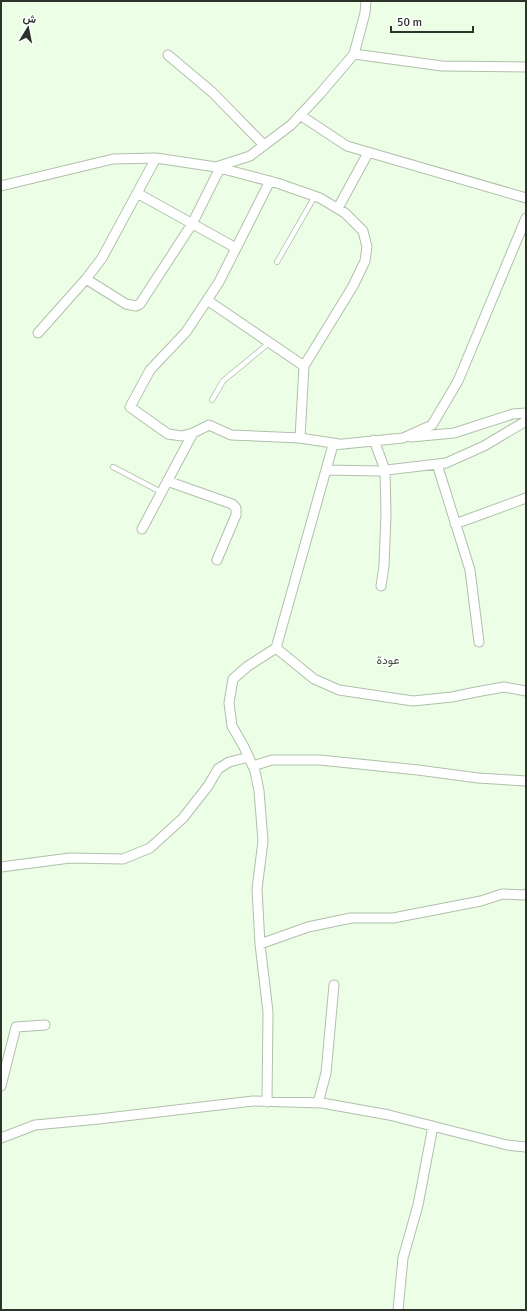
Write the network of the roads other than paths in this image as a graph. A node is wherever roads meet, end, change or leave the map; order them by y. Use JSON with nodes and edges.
{"nodes":[{"id":1,"x":366,"y":1,"type":"edge"},
{"id":2,"x":354,"y":54,"type":"junction"},
{"id":3,"x":168,"y":55,"type":"dead end"},
{"id":4,"x":526,"y":66,"type":"edge"},
{"id":5,"x":300,"y":115,"type":"junction"},
{"id":6,"x":264,"y":145,"type":"junction"},
{"id":7,"x":368,"y":153,"type":"junction"},
{"id":8,"x":156,"y":158,"type":"junction"},
{"id":9,"x":218,"y":168,"type":"junction"},
{"id":10,"x":270,"y":181,"type":"junction"},
{"id":11,"x":1,"y":186,"type":"edge"},
{"id":12,"x":137,"y":193,"type":"junction"},
{"id":13,"x":315,"y":196,"type":"junction"},
{"id":14,"x":526,"y":198,"type":"edge"},
{"id":15,"x":338,"y":208,"type":"junction"},
{"id":16,"x":526,"y":218,"type":"edge"},
{"id":17,"x":192,"y":224,"type":"junction"},
{"id":18,"x":236,"y":248,"type":"junction"},
{"id":19,"x":277,"y":262,"type":"dead end"},
{"id":20,"x":86,"y":279,"type":"junction"},
{"id":21,"x":207,"y":300,"type":"junction"},
{"id":22,"x":38,"y":333,"type":"dead end"},
{"id":23,"x":269,"y":343,"type":"junction"},
{"id":24,"x":304,"y":366,"type":"junction"},
{"id":25,"x":212,"y":400,"type":"dead end"},
{"id":26,"x":526,"y":413,"type":"edge"},
{"id":27,"x":526,"y":421,"type":"edge"},
{"id":28,"x":193,"y":433,"type":"junction"},
{"id":29,"x":300,"y":438,"type":"junction"},
{"id":30,"x":403,"y":438,"type":"junction"},
{"id":31,"x":374,"y":440,"type":"junction"},
{"id":32,"x":340,"y":444,"type":"junction"},
{"id":33,"x":437,"y":464,"type":"junction"},
{"id":34,"x":113,"y":467,"type":"dead end"},
{"id":35,"x":326,"y":470,"type":"junction"},
{"id":36,"x":384,"y":470,"type":"junction"},
{"id":37,"x":167,"y":481,"type":"junction"},
{"id":38,"x":161,"y":492,"type":"junction"},
{"id":39,"x":526,"y":498,"type":"edge"},
{"id":40,"x":455,"y":524,"type":"junction"},
{"id":41,"x":142,"y":528,"type":"dead end"},
{"id":42,"x":217,"y":560,"type":"dead end"},
{"id":43,"x":381,"y":586,"type":"dead end"},
{"id":44,"x":479,"y":642,"type":"dead end"},
{"id":45,"x":276,"y":648,"type":"junction"},
{"id":46,"x":526,"y":691,"type":"edge"},
{"id":47,"x":249,"y":757,"type":"junction"},
{"id":48,"x":253,"y":766,"type":"junction"},
{"id":49,"x":526,"y":781,"type":"edge"},
{"id":50,"x":1,"y":867,"type":"edge"},
{"id":51,"x":526,"y":894,"type":"edge"},
{"id":52,"x":260,"y":944,"type":"junction"},
{"id":53,"x":334,"y":985,"type":"dead end"},
{"id":54,"x":46,"y":1025,"type":"dead end"},
{"id":55,"x":1,"y":1086,"type":"edge"},
{"id":56,"x":268,"y":1102,"type":"junction"},
{"id":57,"x":318,"y":1103,"type":"junction"},
{"id":58,"x":433,"y":1126,"type":"junction"},
{"id":59,"x":4,"y":1134,"type":"edge"},
{"id":60,"x":526,"y":1147,"type":"edge"},
{"id":61,"x":398,"y":1310,"type":"edge"}],
"edges":[{"from":1,"to":2,"type":"street"},
{"from":2,"to":4,"type":"street"},
{"from":2,"to":5,"type":"street"},
{"from":3,"to":6,"type":"street"},
{"from":5,"to":6,"type":"street"},
{"from":5,"to":7,"type":"street"},
{"from":6,"to":9,"type":"street"},
{"from":7,"to":14,"type":"street"},
{"from":7,"to":15,"type":"street"},
{"from":8,"to":9,"type":"street"},
{"from":8,"to":11,"type":"street"},
{"from":8,"to":12,"type":"street"},
{"from":9,"to":10,"type":"street"},
{"from":9,"to":17,"type":"street"},
{"from":10,"to":13,"type":"street"},
{"from":10,"to":18,"type":"street"},
{"from":12,"to":17,"type":"street"},
{"from":12,"to":20,"type":"street"},
{"from":13,"to":15,"type":"street"},
{"from":13,"to":19,"type":"lane"},
{"from":15,"to":24,"type":"street"},
{"from":16,"to":30,"type":"street"},
{"from":17,"to":18,"type":"street"},
{"from":17,"to":20,"type":"street"},
{"from":18,"to":21,"type":"street"},
{"from":20,"to":22,"type":"street"},
{"from":21,"to":23,"type":"street"},
{"from":21,"to":28,"type":"street"},
{"from":23,"to":24,"type":"street"},
{"from":23,"to":25,"type":"lane"},
{"from":24,"to":29,"type":"street"},
{"from":26,"to":30,"type":"street"},
{"from":27,"to":33,"type":"street"},
{"from":28,"to":29,"type":"street"},
{"from":28,"to":37,"type":"street"},
{"from":29,"to":32,"type":"street"},
{"from":30,"to":31,"type":"street"},
{"from":31,"to":32,"type":"street"},
{"from":31,"to":36,"type":"street"},
{"from":32,"to":35,"type":"street"},
{"from":33,"to":36,"type":"street"},
{"from":33,"to":40,"type":"street"},
{"from":34,"to":38,"type":"lane"},
{"from":35,"to":36,"type":"street"},
{"from":35,"to":45,"type":"street"},
{"from":36,"to":43,"type":"street"},
{"from":37,"to":38,"type":"street"},
{"from":37,"to":42,"type":"street"},
{"from":38,"to":41,"type":"street"},
{"from":39,"to":40,"type":"street"},
{"from":40,"to":44,"type":"street"},
{"from":45,"to":46,"type":"street"},
{"from":45,"to":47,"type":"street"},
{"from":47,"to":48,"type":"street"},
{"from":47,"to":50,"type":"street"},
{"from":48,"to":49,"type":"street"},
{"from":48,"to":52,"type":"street"},
{"from":51,"to":52,"type":"street"},
{"from":52,"to":56,"type":"street"},
{"from":53,"to":57,"type":"street"},
{"from":54,"to":55,"type":"street"},
{"from":56,"to":57,"type":"street"},
{"from":56,"to":59,"type":"street"},
{"from":57,"to":58,"type":"street"},
{"from":58,"to":60,"type":"street"},
{"from":58,"to":61,"type":"street"}]}
